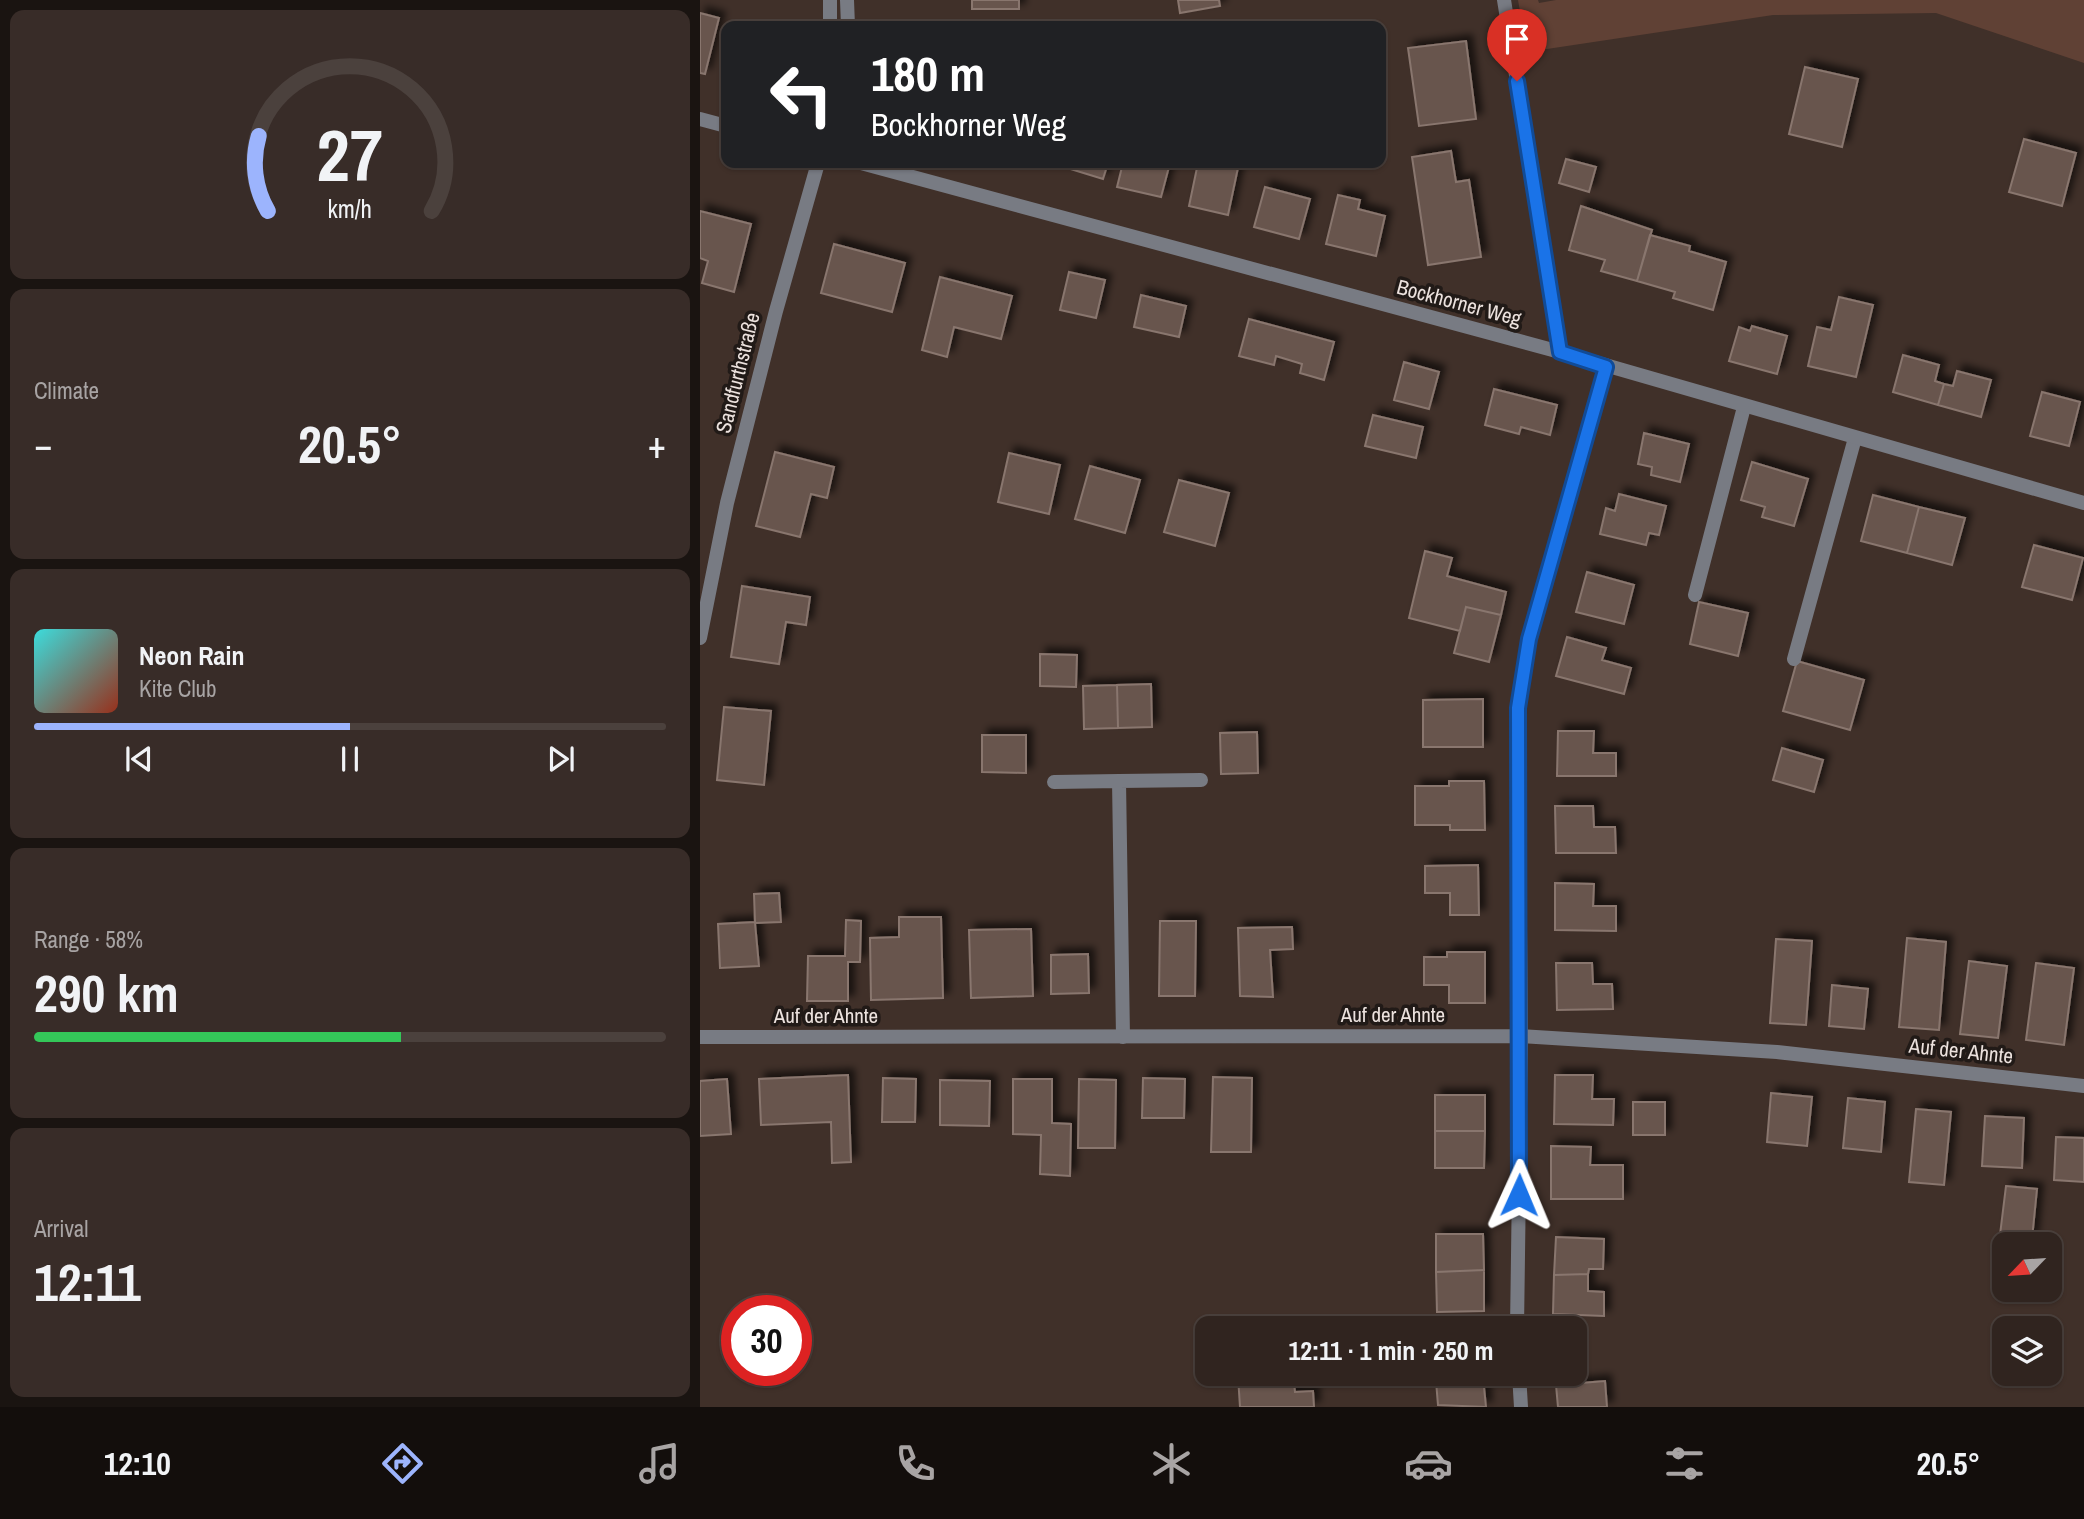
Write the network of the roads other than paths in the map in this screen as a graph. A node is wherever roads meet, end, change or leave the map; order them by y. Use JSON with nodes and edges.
{"nodes":[{"id":1,"x":830,"y":0,"type":"edge"},
{"id":2,"x":848,"y":0,"type":"edge"},
{"id":3,"x":1504,"y":0,"type":"edge"},
{"id":4,"x":830,"y":21,"type":"edge"},
{"id":5,"x":848,"y":21,"type":"edge"},
{"id":6,"x":700,"y":119,"type":"edge"},
{"id":7,"x":721,"y":125,"type":"edge"},
{"id":8,"x":817,"y":168,"type":"edge"},
{"id":9,"x":879,"y":168,"type":"edge"},
{"id":10,"x":1560,"y":352,"type":"junction"},
{"id":11,"x":1606,"y":367,"type":"junction"},
{"id":12,"x":1744,"y":407,"type":"junction"},
{"id":13,"x":1856,"y":438,"type":"junction"},
{"id":14,"x":2084,"y":503,"type":"edge"},
{"id":15,"x":1695,"y":595,"type":"dead end"},
{"id":16,"x":700,"y":638,"type":"edge"},
{"id":17,"x":1794,"y":659,"type":"dead end"},
{"id":18,"x":1200,"y":780,"type":"dead end"},
{"id":19,"x":1119,"y":781,"type":"junction"},
{"id":20,"x":1055,"y":782,"type":"dead end"},
{"id":21,"x":1521,"y":1036,"type":"junction"},
{"id":22,"x":700,"y":1037,"type":"edge"},
{"id":23,"x":1123,"y":1037,"type":"junction"},
{"id":24,"x":2084,"y":1086,"type":"edge"},
{"id":25,"x":1517,"y":1316,"type":"edge"},
{"id":26,"x":1520,"y":1386,"type":"edge"},
{"id":27,"x":1521,"y":1407,"type":"edge"}],
"edges":[{"from":1,"to":4,"type":"street"},
{"from":2,"to":5,"type":"street"},
{"from":3,"to":10,"type":"street"},
{"from":6,"to":7,"type":"street"},
{"from":8,"to":16,"type":"street","name":"Sandfurthstraße"},
{"from":9,"to":10,"type":"street","name":"Bockhorner Weg"},
{"from":10,"to":11,"type":"street","name":"Bockhorner Weg"},
{"from":11,"to":12,"type":"street","name":"Bockhorner Weg"},
{"from":11,"to":21,"type":"street"},
{"from":12,"to":13,"type":"street","name":"Bockhorner Weg"},
{"from":12,"to":15,"type":"street"},
{"from":13,"to":14,"type":"street","name":"Bockhorner Weg"},
{"from":13,"to":17,"type":"street"},
{"from":18,"to":19,"type":"street"},
{"from":19,"to":20,"type":"street"},
{"from":19,"to":23,"type":"street"},
{"from":21,"to":23,"type":"street","name":"Auf der Ahnte"},
{"from":21,"to":24,"type":"street","name":"Auf der Ahnte"},
{"from":21,"to":25,"type":"street"},
{"from":22,"to":23,"type":"street","name":"Auf der Ahnte"},
{"from":26,"to":27,"type":"street"}]}
